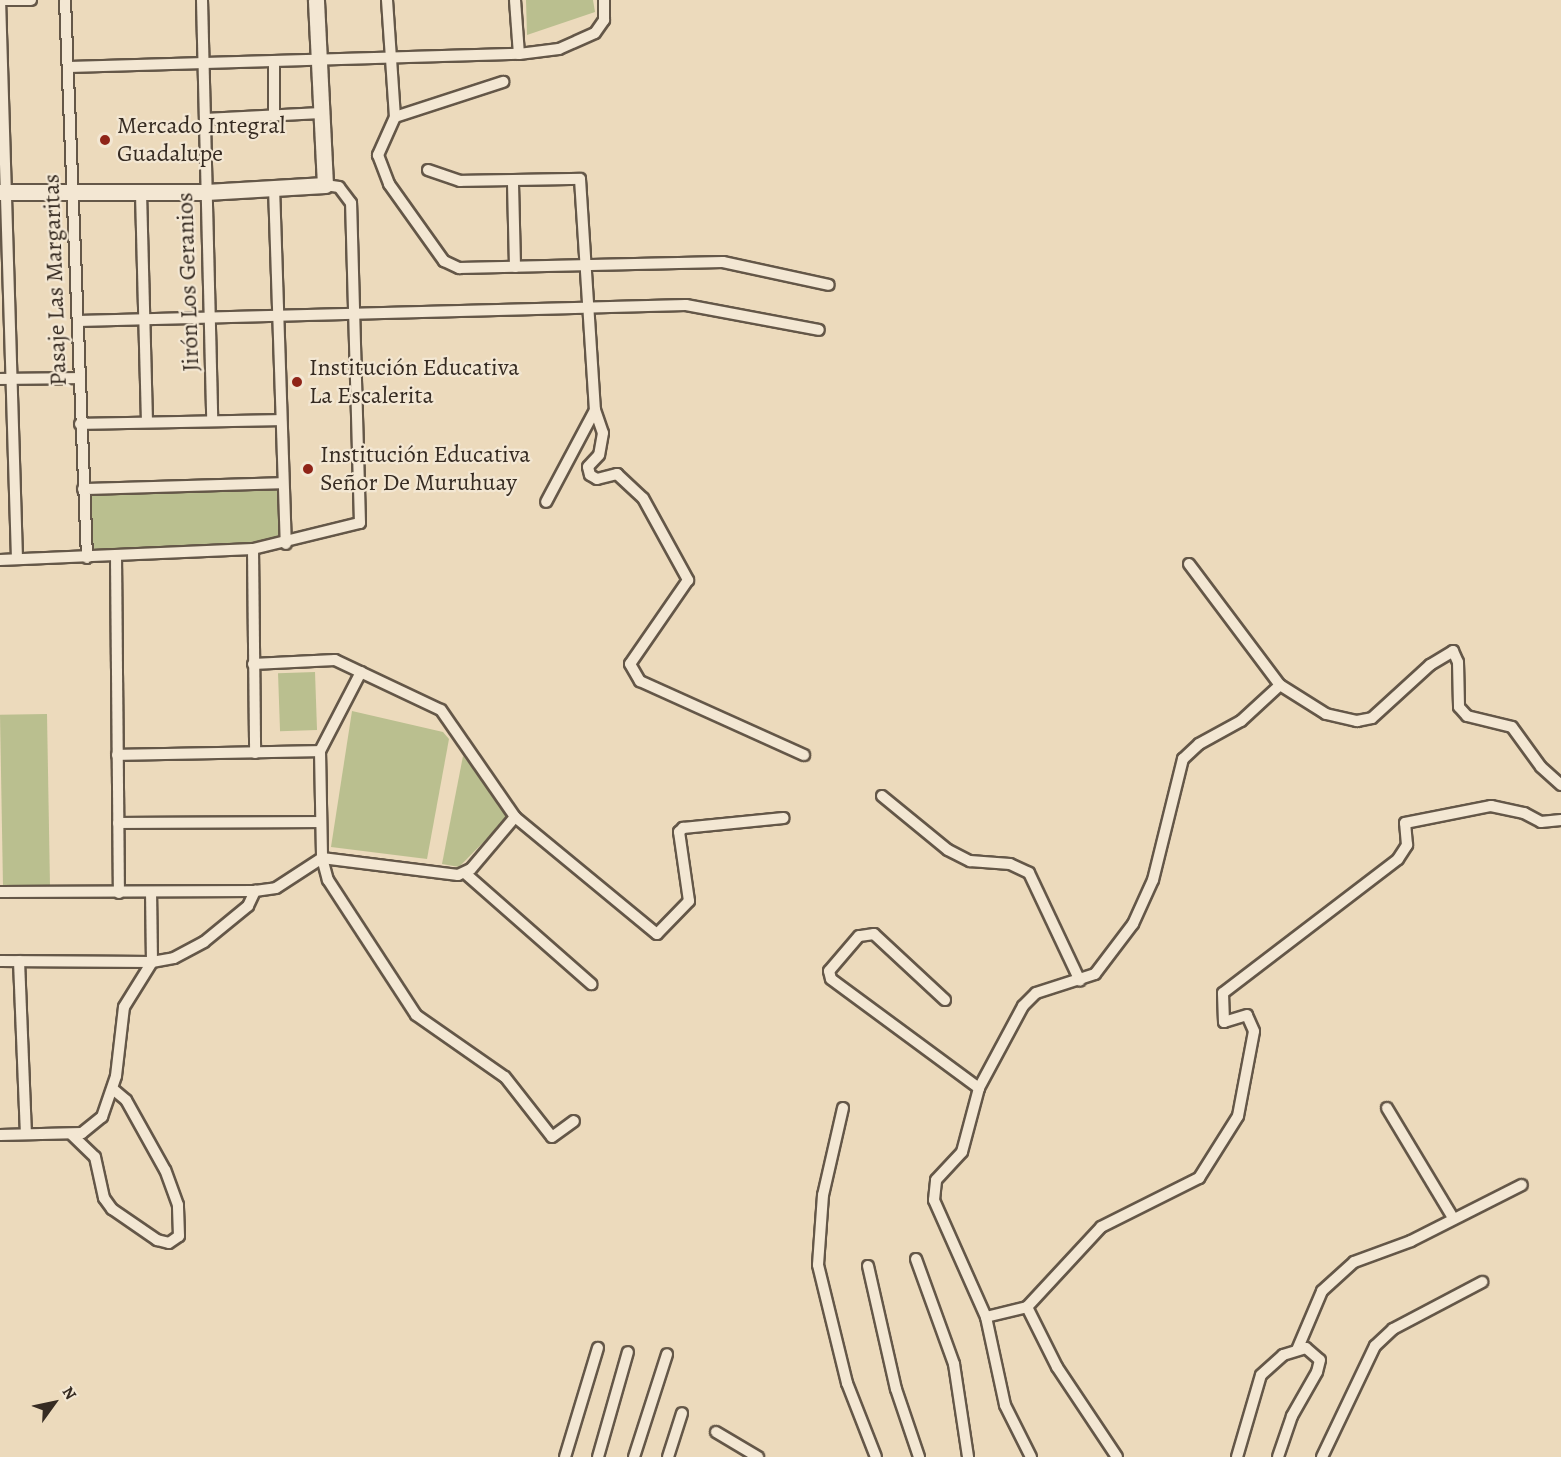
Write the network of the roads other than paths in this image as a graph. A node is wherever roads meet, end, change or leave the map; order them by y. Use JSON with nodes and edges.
{"nodes":[{"id":1,"x":31,"y":0,"type":"edge"},
{"id":2,"x":65,"y":0,"type":"edge"},
{"id":3,"x":202,"y":0,"type":"edge"},
{"id":4,"x":316,"y":0,"type":"edge"},
{"id":5,"x":387,"y":0,"type":"edge"},
{"id":6,"x":515,"y":0,"type":"edge"},
{"id":7,"x":604,"y":0,"type":"edge"},
{"id":8,"x":519,"y":54,"type":"junction"},
{"id":9,"x":389,"y":57,"type":"junction"},
{"id":10,"x":319,"y":60,"type":"junction"},
{"id":11,"x":274,"y":61,"type":"junction"},
{"id":12,"x":204,"y":62,"type":"junction"},
{"id":13,"x":69,"y":67,"type":"junction"},
{"id":14,"x":503,"y":81,"type":"dead end"},
{"id":15,"x":321,"y":113,"type":"junction"},
{"id":16,"x":274,"y":115,"type":"junction"},
{"id":17,"x":394,"y":117,"type":"junction"},
{"id":18,"x":205,"y":119,"type":"junction"},
{"id":19,"x":428,"y":170,"type":"dead end"},
{"id":20,"x":513,"y":184,"type":"junction"},
{"id":21,"x":325,"y":185,"type":"junction"},
{"id":22,"x":274,"y":188,"type":"junction"},
{"id":23,"x":3,"y":192,"type":"edge"},
{"id":24,"x":73,"y":192,"type":"junction"},
{"id":25,"x":206,"y":192,"type":"junction"},
{"id":26,"x":141,"y":193,"type":"junction"},
{"id":27,"x":583,"y":264,"type":"junction"},
{"id":28,"x":515,"y":267,"type":"junction"},
{"id":29,"x":829,"y":285,"type":"dead end"},
{"id":30,"x":589,"y":310,"type":"junction"},
{"id":31,"x":353,"y":316,"type":"junction"},
{"id":32,"x":279,"y":318,"type":"junction"},
{"id":33,"x":146,"y":319,"type":"junction"},
{"id":34,"x":213,"y":319,"type":"junction"},
{"id":35,"x":78,"y":321,"type":"junction"},
{"id":36,"x":819,"y":330,"type":"dead end"},
{"id":37,"x":80,"y":378,"type":"junction"},
{"id":38,"x":5,"y":379,"type":"edge"},
{"id":39,"x":595,"y":410,"type":"junction"},
{"id":40,"x":212,"y":418,"type":"junction"},
{"id":41,"x":280,"y":420,"type":"junction"},
{"id":42,"x":147,"y":421,"type":"junction"},
{"id":43,"x":80,"y":424,"type":"junction"},
{"id":44,"x":283,"y":483,"type":"junction"},
{"id":45,"x":83,"y":489,"type":"junction"},
{"id":46,"x":546,"y":501,"type":"dead end"},
{"id":47,"x":286,"y":544,"type":"junction"},
{"id":48,"x":253,"y":549,"type":"junction"},
{"id":49,"x":116,"y":557,"type":"junction"},
{"id":50,"x":87,"y":558,"type":"junction"},
{"id":51,"x":17,"y":559,"type":"junction"},
{"id":52,"x":0,"y":560,"type":"edge"},
{"id":53,"x":1189,"y":564,"type":"dead end"},
{"id":54,"x":253,"y":663,"type":"junction"},
{"id":55,"x":361,"y":672,"type":"junction"},
{"id":56,"x":1280,"y":684,"type":"junction"},
{"id":57,"x":320,"y":751,"type":"junction"},
{"id":58,"x":255,"y":753,"type":"junction"},
{"id":59,"x":117,"y":755,"type":"junction"},
{"id":60,"x":804,"y":755,"type":"dead end"},
{"id":61,"x":1561,"y":785,"type":"edge"},
{"id":62,"x":882,"y":796,"type":"dead end"},
{"id":63,"x":515,"y":817,"type":"junction"},
{"id":64,"x":784,"y":818,"type":"dead end"},
{"id":65,"x":1561,"y":820,"type":"edge"},
{"id":66,"x":321,"y":822,"type":"junction"},
{"id":67,"x":118,"y":823,"type":"junction"},
{"id":68,"x":322,"y":858,"type":"junction"},
{"id":69,"x":465,"y":873,"type":"junction"},
{"id":70,"x":255,"y":891,"type":"junction"},
{"id":71,"x":0,"y":892,"type":"edge"},
{"id":72,"x":151,"y":892,"type":"junction"},
{"id":73,"x":119,"y":893,"type":"junction"},
{"id":74,"x":0,"y":961,"type":"edge"},
{"id":75,"x":19,"y":961,"type":"junction"},
{"id":76,"x":152,"y":962,"type":"junction"},
{"id":77,"x":1080,"y":981,"type":"junction"},
{"id":78,"x":591,"y":984,"type":"dead end"},
{"id":79,"x":945,"y":1000,"type":"dead end"},
{"id":80,"x":979,"y":1088,"type":"junction"},
{"id":81,"x":112,"y":1089,"type":"junction"},
{"id":82,"x":843,"y":1108,"type":"dead end"},
{"id":83,"x":1387,"y":1108,"type":"dead end"},
{"id":84,"x":574,"y":1121,"type":"dead end"},
{"id":85,"x":26,"y":1134,"type":"junction"},
{"id":86,"x":71,"y":1134,"type":"junction"},
{"id":87,"x":0,"y":1135,"type":"edge"},
{"id":88,"x":1522,"y":1185,"type":"dead end"},
{"id":89,"x":1453,"y":1218,"type":"junction"},
{"id":90,"x":916,"y":1259,"type":"dead end"},
{"id":91,"x":867,"y":1266,"type":"dead end"},
{"id":92,"x":1482,"y":1282,"type":"dead end"},
{"id":93,"x":1027,"y":1307,"type":"junction"},
{"id":94,"x":986,"y":1317,"type":"junction"},
{"id":95,"x":598,"y":1348,"type":"dead end"},
{"id":96,"x":1297,"y":1350,"type":"junction"},
{"id":97,"x":628,"y":1352,"type":"dead end"},
{"id":98,"x":667,"y":1354,"type":"dead end"},
{"id":99,"x":682,"y":1413,"type":"dead end"},
{"id":100,"x":716,"y":1431,"type":"dead end"},
{"id":101,"x":566,"y":1457,"type":"edge"},
{"id":102,"x":598,"y":1457,"type":"edge"},
{"id":103,"x":634,"y":1457,"type":"edge"},
{"id":104,"x":668,"y":1457,"type":"edge"},
{"id":105,"x":758,"y":1457,"type":"edge"},
{"id":106,"x":876,"y":1457,"type":"edge"},
{"id":107,"x":920,"y":1457,"type":"edge"},
{"id":108,"x":968,"y":1457,"type":"edge"},
{"id":109,"x":1031,"y":1457,"type":"edge"},
{"id":110,"x":1117,"y":1457,"type":"edge"},
{"id":111,"x":1237,"y":1457,"type":"edge"},
{"id":112,"x":1278,"y":1457,"type":"edge"},
{"id":113,"x":1322,"y":1457,"type":"edge"}],
"edges":[{"from":1,"to":23,"type":"street"},
{"from":2,"to":13,"type":"street","name":"Pasaje Las Margaritas"},
{"from":3,"to":12,"type":"street","name":"Jirón Los Geranios"},
{"from":4,"to":10,"type":"street"},
{"from":5,"to":9,"type":"street"},
{"from":6,"to":8,"type":"street"},
{"from":7,"to":8,"type":"street"},
{"from":8,"to":9,"type":"street"},
{"from":9,"to":10,"type":"street"},
{"from":9,"to":17,"type":"street"},
{"from":10,"to":11,"type":"street"},
{"from":10,"to":15,"type":"street"},
{"from":11,"to":12,"type":"street"},
{"from":11,"to":16,"type":"street"},
{"from":12,"to":13,"type":"street"},
{"from":12,"to":18,"type":"street","name":"Jirón Los Geranios"},
{"from":13,"to":24,"type":"street","name":"Pasaje Las Margaritas"},
{"from":14,"to":17,"type":"street"},
{"from":15,"to":16,"type":"street"},
{"from":15,"to":21,"type":"street"},
{"from":16,"to":18,"type":"street"},
{"from":17,"to":28,"type":"street"},
{"from":18,"to":25,"type":"street","name":"Jirón Los Geranios"},
{"from":19,"to":20,"type":"street"},
{"from":20,"to":27,"type":"street"},
{"from":20,"to":28,"type":"street"},
{"from":21,"to":22,"type":"street"},
{"from":21,"to":31,"type":"street"},
{"from":22,"to":25,"type":"street"},
{"from":22,"to":32,"type":"street"},
{"from":23,"to":24,"type":"street"},
{"from":23,"to":38,"type":"street"},
{"from":24,"to":26,"type":"street"},
{"from":24,"to":35,"type":"street","name":"Pasaje Las Margaritas"},
{"from":25,"to":26,"type":"street"},
{"from":25,"to":34,"type":"street","name":"Jirón Los Geranios"},
{"from":26,"to":33,"type":"street"},
{"from":27,"to":28,"type":"street"},
{"from":27,"to":29,"type":"street"},
{"from":27,"to":30,"type":"street"},
{"from":30,"to":31,"type":"street"},
{"from":30,"to":36,"type":"street"},
{"from":30,"to":39,"type":"street"},
{"from":31,"to":32,"type":"street"},
{"from":31,"to":47,"type":"street"},
{"from":32,"to":34,"type":"street"},
{"from":32,"to":41,"type":"street"},
{"from":33,"to":34,"type":"street"},
{"from":33,"to":35,"type":"street"},
{"from":33,"to":42,"type":"street"},
{"from":34,"to":40,"type":"street","name":"Jirón Los Geranios"},
{"from":35,"to":37,"type":"street","name":"Pasaje Las Margaritas"},
{"from":37,"to":38,"type":"street"},
{"from":37,"to":43,"type":"street","name":"Pasaje Las Margaritas"},
{"from":38,"to":51,"type":"street"},
{"from":39,"to":46,"type":"street"},
{"from":39,"to":60,"type":"street"},
{"from":40,"to":41,"type":"street"},
{"from":40,"to":42,"type":"street"},
{"from":41,"to":44,"type":"street"},
{"from":42,"to":43,"type":"street"},
{"from":43,"to":45,"type":"street","name":"Pasaje Las Margaritas"},
{"from":44,"to":45,"type":"street"},
{"from":44,"to":47,"type":"street"},
{"from":45,"to":50,"type":"street","name":"Pasaje Las Margaritas"},
{"from":47,"to":48,"type":"street"},
{"from":48,"to":49,"type":"street"},
{"from":48,"to":54,"type":"street"},
{"from":49,"to":50,"type":"street"},
{"from":49,"to":59,"type":"street"},
{"from":50,"to":51,"type":"street"},
{"from":51,"to":52,"type":"street"},
{"from":53,"to":56,"type":"street"},
{"from":54,"to":55,"type":"street"},
{"from":54,"to":58,"type":"street"},
{"from":55,"to":57,"type":"street"},
{"from":55,"to":63,"type":"street"},
{"from":56,"to":61,"type":"street"},
{"from":56,"to":77,"type":"street"},
{"from":57,"to":58,"type":"street"},
{"from":57,"to":66,"type":"street"},
{"from":58,"to":59,"type":"street"},
{"from":59,"to":67,"type":"street"},
{"from":62,"to":77,"type":"street"},
{"from":63,"to":64,"type":"street"},
{"from":63,"to":69,"type":"street"},
{"from":65,"to":93,"type":"street"},
{"from":66,"to":67,"type":"street"},
{"from":66,"to":68,"type":"street"},
{"from":67,"to":73,"type":"street"},
{"from":68,"to":69,"type":"street"},
{"from":68,"to":70,"type":"street"},
{"from":68,"to":84,"type":"street"},
{"from":69,"to":78,"type":"street"},
{"from":70,"to":72,"type":"street"},
{"from":70,"to":76,"type":"street"},
{"from":71,"to":73,"type":"street"},
{"from":72,"to":73,"type":"street"},
{"from":72,"to":76,"type":"street"},
{"from":74,"to":75,"type":"street"},
{"from":75,"to":76,"type":"street"},
{"from":75,"to":85,"type":"street"},
{"from":76,"to":81,"type":"street"},
{"from":77,"to":80,"type":"street"},
{"from":79,"to":80,"type":"street"},
{"from":80,"to":94,"type":"street"},
{"from":81,"to":86,"type":"street"},
{"from":81,"to":86,"type":"street"},
{"from":82,"to":106,"type":"street"},
{"from":83,"to":89,"type":"street"},
{"from":85,"to":86,"type":"street"},
{"from":85,"to":87,"type":"street"},
{"from":88,"to":89,"type":"street"},
{"from":89,"to":96,"type":"street"},
{"from":90,"to":108,"type":"street"},
{"from":91,"to":107,"type":"street"},
{"from":92,"to":113,"type":"street"},
{"from":93,"to":94,"type":"street"},
{"from":93,"to":110,"type":"street"},
{"from":94,"to":109,"type":"street"},
{"from":95,"to":101,"type":"street"},
{"from":96,"to":111,"type":"street"},
{"from":96,"to":112,"type":"street"},
{"from":97,"to":102,"type":"street"},
{"from":98,"to":103,"type":"street"},
{"from":99,"to":104,"type":"street"},
{"from":100,"to":105,"type":"street"}]}
